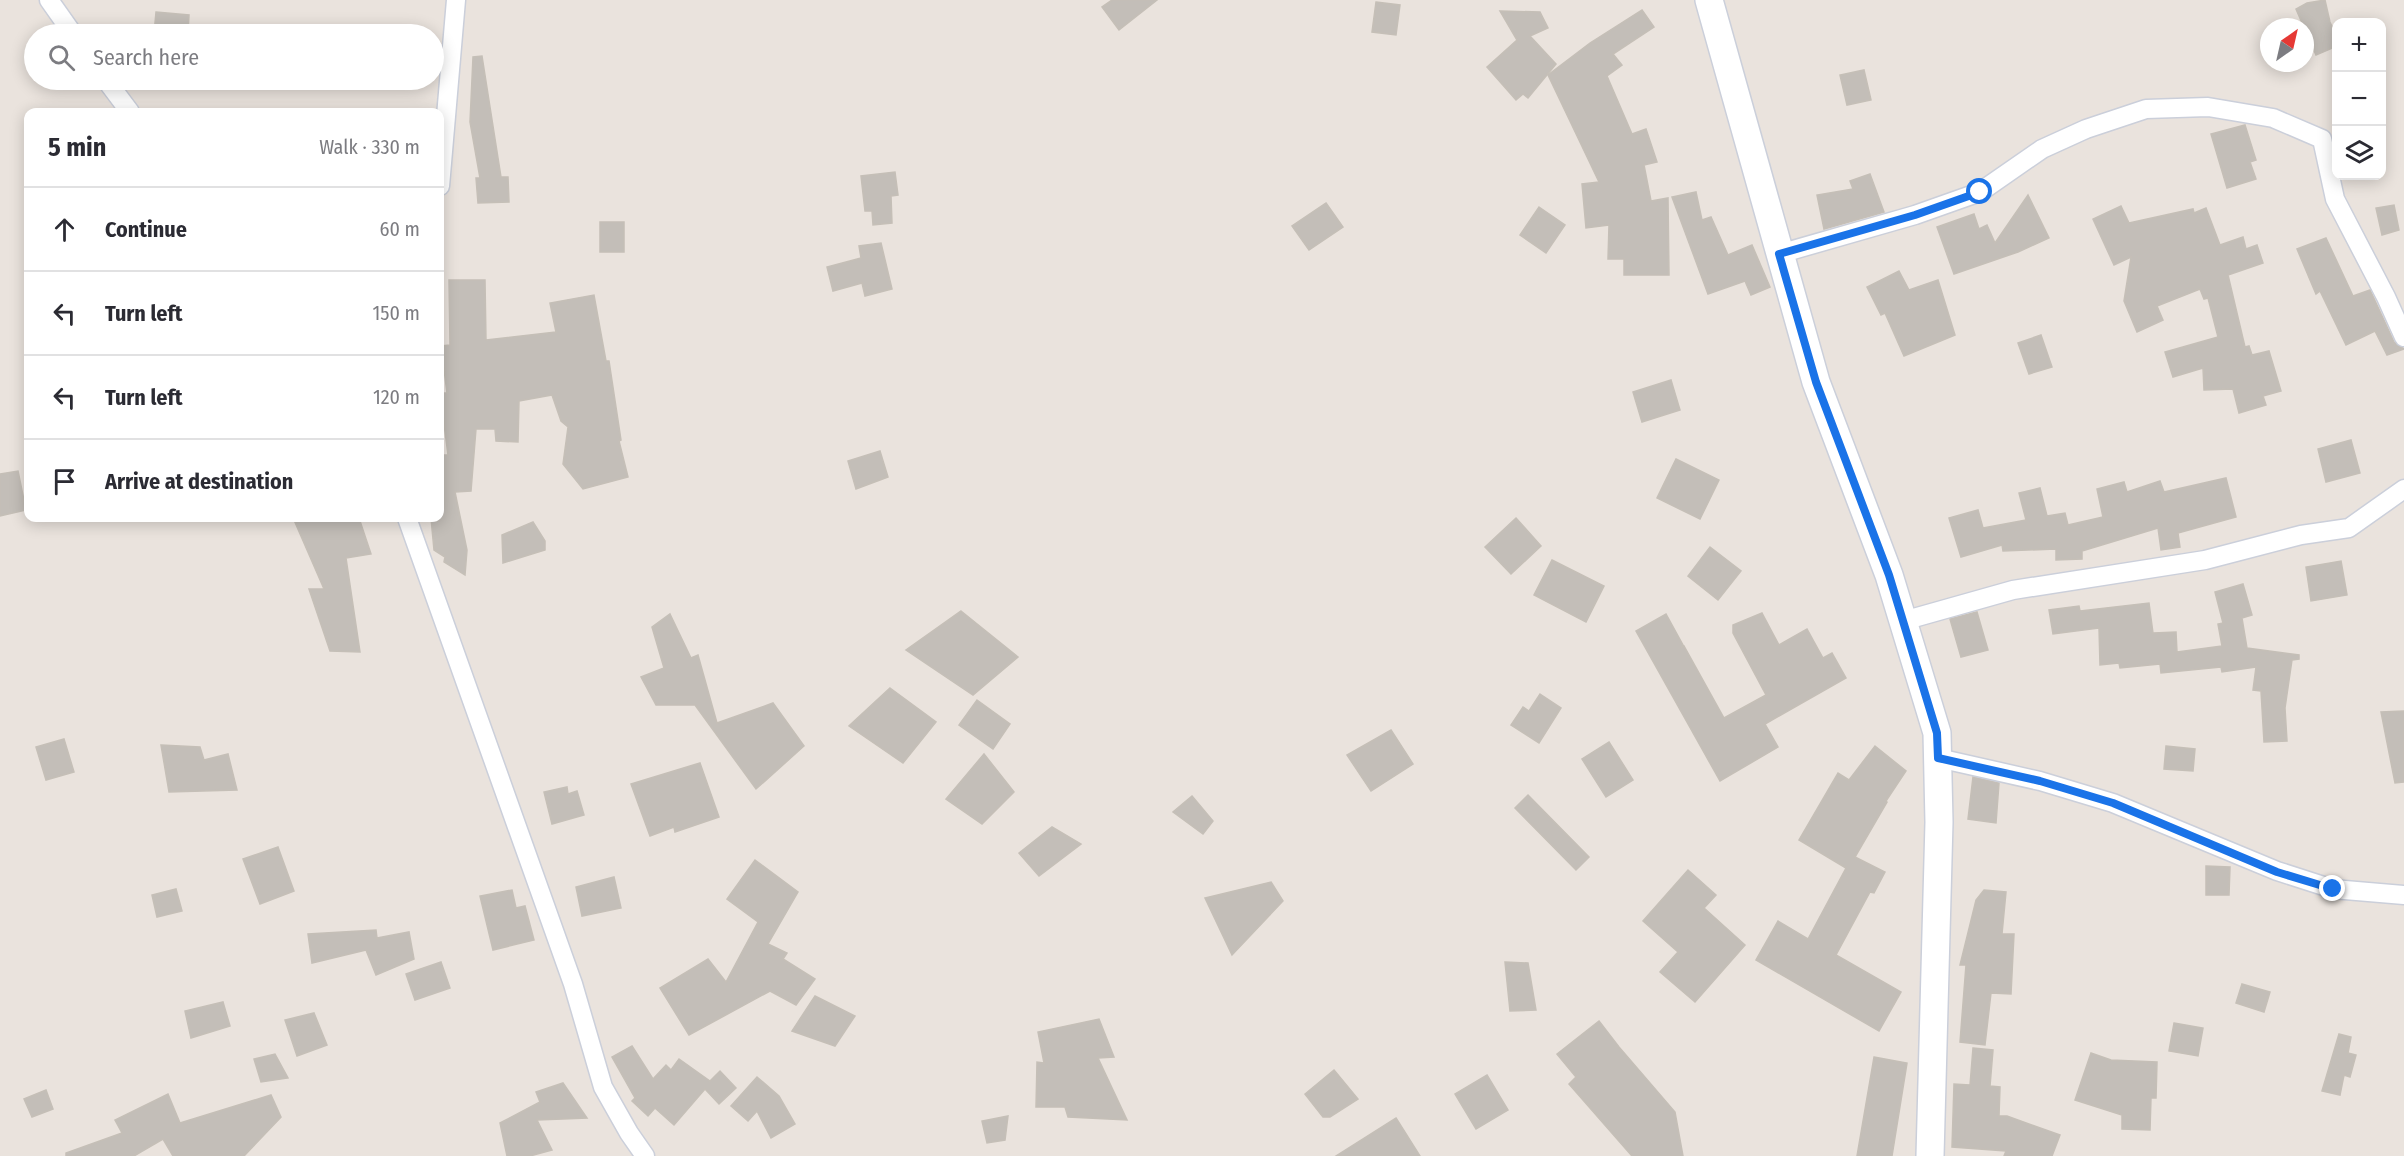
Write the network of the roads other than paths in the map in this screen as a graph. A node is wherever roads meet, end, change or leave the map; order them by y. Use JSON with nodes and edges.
{"nodes":[{"id":1,"x":49,"y":0,"type":"edge"},
{"id":2,"x":456,"y":0,"type":"edge"},
{"id":3,"x":1709,"y":0,"type":"edge"},
{"id":4,"x":66,"y":24,"type":"edge"},
{"id":5,"x":114,"y":90,"type":"edge"},
{"id":6,"x":127,"y":108,"type":"edge"},
{"id":7,"x":444,"y":140,"type":"edge"},
{"id":8,"x":1779,"y":254,"type":"junction"},
{"id":9,"x":2404,"y":337,"type":"edge"},
{"id":10,"x":2404,"y":489,"type":"edge"},
{"id":11,"x":408,"y":522,"type":"edge"},
{"id":12,"x":1903,"y":621,"type":"junction"},
{"id":13,"x":1938,"y":758,"type":"junction"},
{"id":14,"x":2404,"y":895,"type":"edge"},
{"id":15,"x":645,"y":1156,"type":"edge"},
{"id":16,"x":1930,"y":1156,"type":"edge"}],
"edges":[{"from":1,"to":4,"type":"street"},
{"from":2,"to":7,"type":"street"},
{"from":3,"to":8,"type":"street"},
{"from":5,"to":6,"type":"street"},
{"from":8,"to":9,"type":"street"},
{"from":8,"to":12,"type":"street"},
{"from":10,"to":12,"type":"street"},
{"from":11,"to":15,"type":"street"},
{"from":12,"to":13,"type":"street"},
{"from":13,"to":14,"type":"street"},
{"from":13,"to":16,"type":"street"}]}
